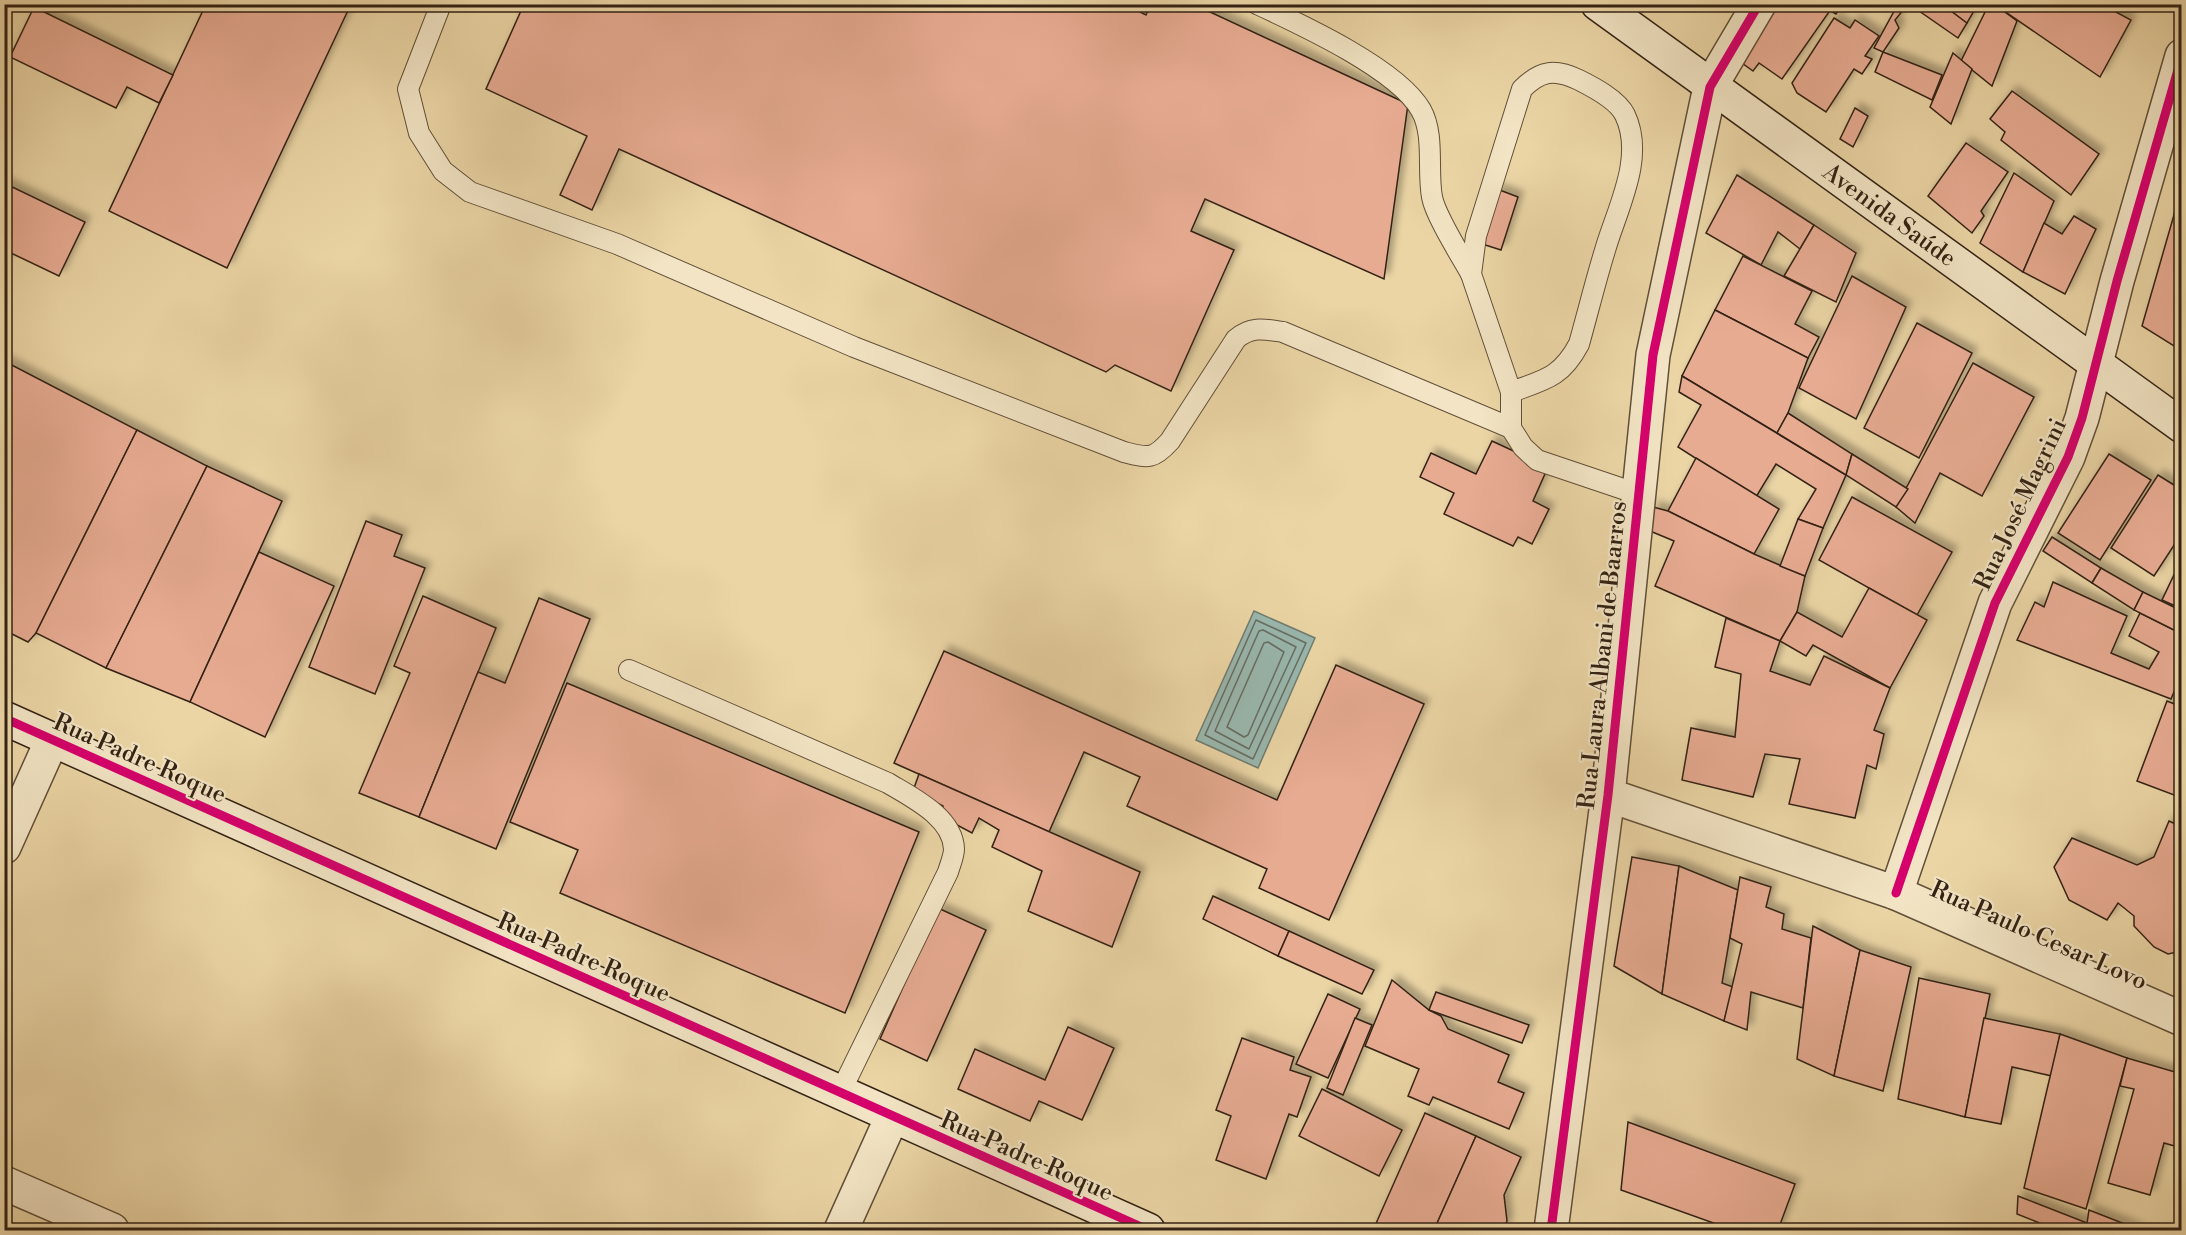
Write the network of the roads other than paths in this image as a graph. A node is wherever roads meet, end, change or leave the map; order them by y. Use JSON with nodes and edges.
{"nodes":[{"id":1,"x":441,"y":4,"type":"edge"},
{"id":2,"x":1257,"y":4,"type":"edge"},
{"id":3,"x":1598,"y":4,"type":"edge"},
{"id":4,"x":1760,"y":4,"type":"edge"},
{"id":5,"x":2181,"y":56,"type":"edge"},
{"id":6,"x":1710,"y":87,"type":"junction"},
{"id":7,"x":1471,"y":274,"type":"junction"},
{"id":8,"x":2097,"y":365,"type":"junction"},
{"id":9,"x":1511,"y":392,"type":"junction"},
{"id":10,"x":2181,"y":426,"type":"edge"},
{"id":11,"x":1511,"y":428,"type":"junction"},
{"id":12,"x":1638,"y":494,"type":"junction"},
{"id":13,"x":629,"y":670,"type":"dead end"},
{"id":14,"x":4,"y":718,"type":"edge"},
{"id":15,"x":52,"y":740,"type":"junction"},
{"id":16,"x":1608,"y":795,"type":"junction"},
{"id":17,"x":4,"y":847,"type":"edge"},
{"id":18,"x":1896,"y":893,"type":"junction"},
{"id":19,"x":2181,"y":1019,"type":"edge"},
{"id":20,"x":840,"y":1093,"type":"junction"},
{"id":21,"x":892,"y":1117,"type":"junction"},
{"id":22,"x":4,"y":1183,"type":"edge"},
{"id":23,"x":112,"y":1230,"type":"edge"},
{"id":24,"x":841,"y":1230,"type":"edge"},
{"id":25,"x":1148,"y":1230,"type":"edge"},
{"id":26,"x":1551,"y":1230,"type":"edge"}],
"edges":[{"from":1,"to":11,"type":"lane"},
{"from":2,"to":7,"type":"lane"},
{"from":3,"to":6,"type":"street","name":"Avenida Saúde"},
{"from":4,"to":6,"type":"street","name":"Rua Laura Albani de Baarros"},
{"from":5,"to":8,"type":"street","name":"Rua José Magrini"},
{"from":6,"to":8,"type":"street","name":"Avenida Saúde"},
{"from":6,"to":12,"type":"street","name":"Rua Laura Albani de Baarros"},
{"from":7,"to":9,"type":"lane"},
{"from":7,"to":9,"type":"lane"},
{"from":8,"to":10,"type":"street","name":"Avenida Saúde"},
{"from":8,"to":18,"type":"street","name":"Rua José Magrini"},
{"from":9,"to":11,"type":"lane"},
{"from":11,"to":12,"type":"lane"},
{"from":12,"to":16,"type":"street","name":"Rua Laura Albani de Baarros"},
{"from":13,"to":20,"type":"lane"},
{"from":14,"to":15,"type":"street","name":"Rua Padre Roque"},
{"from":15,"to":17,"type":"street"},
{"from":15,"to":20,"type":"street","name":"Rua Padre Roque"},
{"from":16,"to":18,"type":"street","name":"Rua Paulo Cesar Lovo"},
{"from":16,"to":26,"type":"street","name":"Rua Laura Albani de Baarros"},
{"from":18,"to":19,"type":"street","name":"Rua Paulo Cesar Lovo"},
{"from":20,"to":21,"type":"street","name":"Rua Padre Roque"},
{"from":21,"to":24,"type":"street"},
{"from":21,"to":25,"type":"street","name":"Rua Padre Roque"},
{"from":22,"to":23,"type":"street"}]}
